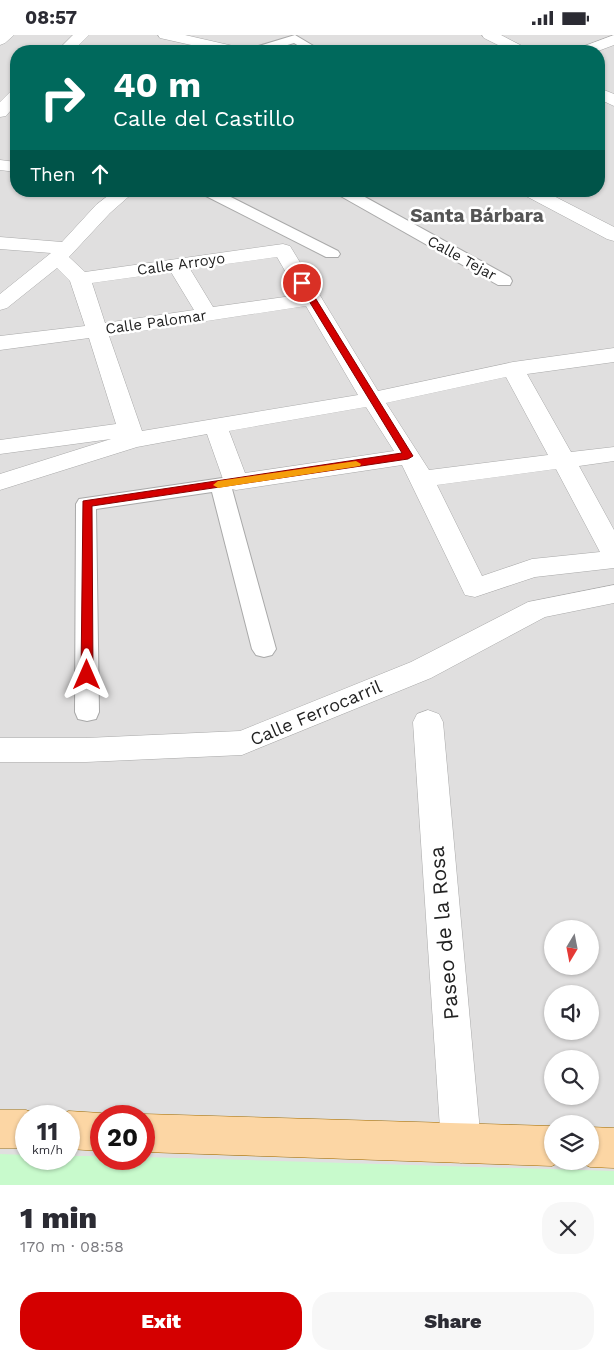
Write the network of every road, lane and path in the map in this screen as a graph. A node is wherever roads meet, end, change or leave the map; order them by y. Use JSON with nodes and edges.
{"nodes":[{"id":1,"x":7,"y":35,"type":"edge"},
{"id":2,"x":82,"y":35,"type":"edge"},
{"id":3,"x":489,"y":35,"type":"edge"},
{"id":4,"x":179,"y":36,"type":"edge"},
{"id":5,"x":0,"y":40,"type":"edge"},
{"id":6,"x":614,"y":40,"type":"edge"},
{"id":7,"x":71,"y":45,"type":"edge"},
{"id":8,"x":214,"y":45,"type":"edge"},
{"id":9,"x":276,"y":45,"type":"edge"},
{"id":10,"x":306,"y":45,"type":"edge"},
{"id":11,"x":509,"y":45,"type":"edge"},
{"id":12,"x":600,"y":45,"type":"edge"},
{"id":13,"x":10,"y":94,"type":"edge"},
{"id":14,"x":0,"y":112,"type":"edge"},
{"id":15,"x":118,"y":197,"type":"edge"},
{"id":16,"x":219,"y":197,"type":"edge"},
{"id":17,"x":353,"y":197,"type":"edge"},
{"id":18,"x":541,"y":197,"type":"edge"},
{"id":19,"x":614,"y":235,"type":"edge"},
{"id":20,"x":0,"y":243,"type":"edge"},
{"id":21,"x":63,"y":253,"type":"junction"},
{"id":22,"x":332,"y":254,"type":"dead end"},
{"id":23,"x":177,"y":265,"type":"junction"},
{"id":24,"x":80,"y":279,"type":"junction"},
{"id":25,"x":504,"y":281,"type":"dead end"},
{"id":26,"x":312,"y":299,"type":"junction"},
{"id":27,"x":0,"y":304,"type":"edge"},
{"id":28,"x":207,"y":315,"type":"junction"},
{"id":29,"x":97,"y":331,"type":"junction"},
{"id":30,"x":0,"y":343,"type":"edge"},
{"id":31,"x":614,"y":355,"type":"edge"},
{"id":32,"x":513,"y":369,"type":"junction"},
{"id":33,"x":372,"y":399,"type":"junction"},
{"id":34,"x":216,"y":427,"type":"junction"},
{"id":35,"x":131,"y":435,"type":"junction"},
{"id":36,"x":0,"y":447,"type":"edge"},
{"id":37,"x":614,"y":454,"type":"edge"},
{"id":38,"x":408,"y":456,"type":"junction"},
{"id":39,"x":563,"y":460,"type":"junction"},
{"id":40,"x":422,"y":479,"type":"junction"},
{"id":41,"x":0,"y":481,"type":"edge"},
{"id":42,"x":228,"y":483,"type":"junction"},
{"id":43,"x":614,"y":553,"type":"edge"},
{"id":44,"x":614,"y":559,"type":"edge"},
{"id":45,"x":614,"y":594,"type":"edge"},
{"id":46,"x":264,"y":649,"type":"dead end"},
{"id":47,"x":87,"y":713,"type":"dead end"},
{"id":48,"x":428,"y":722,"type":"dead end"},
{"id":49,"x":0,"y":750,"type":"edge"},
{"id":50,"x":0,"y":1129,"type":"edge"},
{"id":51,"x":15,"y":1129,"type":"edge"},
{"id":52,"x":155,"y":1133,"type":"edge"},
{"id":53,"x":461,"y":1143,"type":"junction"},
{"id":54,"x":544,"y":1146,"type":"edge"},
{"id":55,"x":599,"y":1147,"type":"edge"},
{"id":56,"x":614,"y":1148,"type":"edge"}],
"edges":[{"from":1,"to":5,"type":"street"},
{"from":2,"to":7,"type":"street"},
{"from":3,"to":11,"type":"street"},
{"from":4,"to":8,"type":"street"},
{"from":6,"to":12,"type":"street"},
{"from":9,"to":10,"type":"lane"},
{"from":13,"to":14,"type":"street"},
{"from":15,"to":21,"type":"street"},
{"from":16,"to":22,"type":"lane"},
{"from":17,"to":25,"type":"lane","name":"Calle Tejar"},
{"from":18,"to":19,"type":"street"},
{"from":20,"to":21,"type":"street"},
{"from":21,"to":24,"type":"street"},
{"from":21,"to":27,"type":"street"},
{"from":23,"to":24,"type":"street","name":"Calle Arroyo"},
{"from":23,"to":26,"type":"street","name":"Calle Arroyo"},
{"from":23,"to":28,"type":"street"},
{"from":24,"to":29,"type":"street"},
{"from":26,"to":28,"type":"street","name":"Calle Palomar"},
{"from":26,"to":33,"type":"street"},
{"from":28,"to":29,"type":"street","name":"Calle Palomar"},
{"from":29,"to":30,"type":"street","name":"Calle Palomar"},
{"from":29,"to":35,"type":"street"},
{"from":31,"to":32,"type":"street"},
{"from":32,"to":33,"type":"street"},
{"from":32,"to":39,"type":"street"},
{"from":33,"to":34,"type":"street"},
{"from":33,"to":38,"type":"street"},
{"from":34,"to":35,"type":"street"},
{"from":34,"to":42,"type":"street"},
{"from":35,"to":36,"type":"street"},
{"from":35,"to":41,"type":"street"},
{"from":37,"to":39,"type":"street"},
{"from":38,"to":40,"type":"street"},
{"from":38,"to":42,"type":"street"},
{"from":39,"to":40,"type":"street"},
{"from":39,"to":43,"type":"street"},
{"from":40,"to":44,"type":"street"},
{"from":42,"to":46,"type":"lane"},
{"from":42,"to":47,"type":"lane"},
{"from":45,"to":49,"type":"street","name":"Calle Ferrocarril"},
{"from":48,"to":53,"type":"street","name":"Paseo de la Rosa"},
{"from":50,"to":51,"type":"main road"},
{"from":52,"to":53,"type":"main road"},
{"from":53,"to":54,"type":"main road"},
{"from":55,"to":56,"type":"main road"}]}
